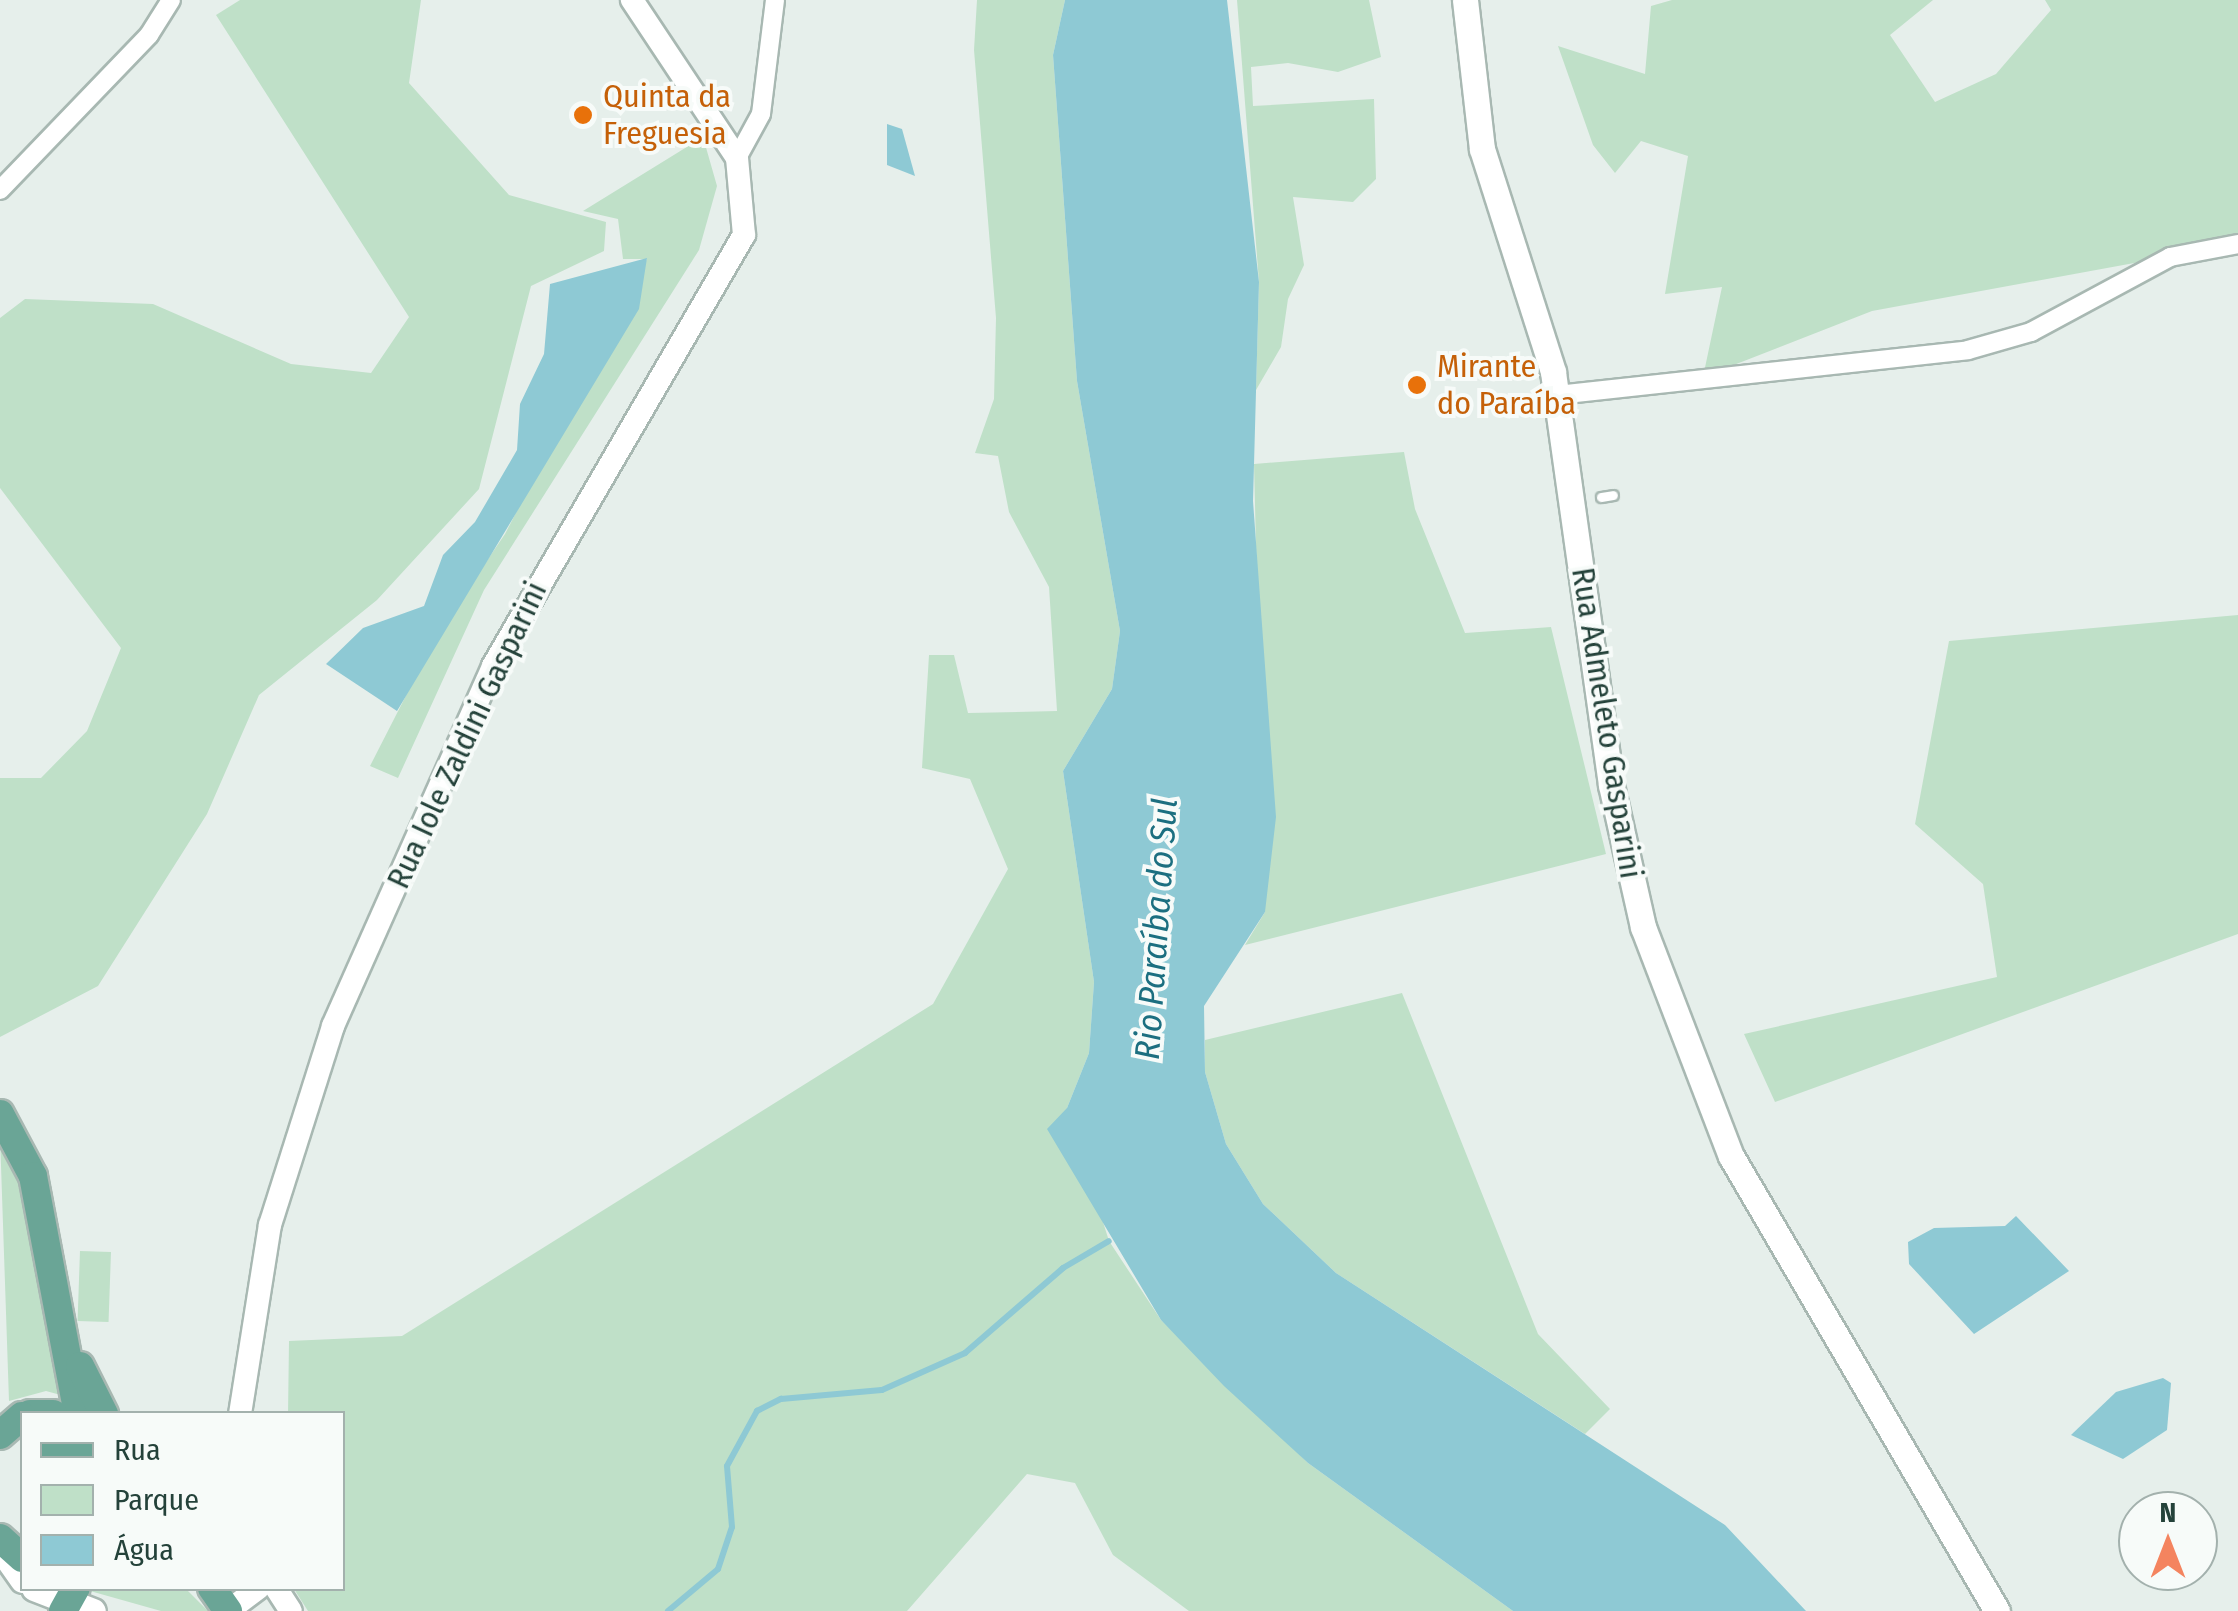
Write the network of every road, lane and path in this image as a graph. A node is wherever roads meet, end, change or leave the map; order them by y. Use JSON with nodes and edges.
{"nodes":[{"id":1,"x":170,"y":0,"type":"edge"},
{"id":2,"x":632,"y":0,"type":"edge"},
{"id":3,"x":775,"y":0,"type":"edge"},
{"id":4,"x":1465,"y":0,"type":"edge"},
{"id":5,"x":737,"y":158,"type":"junction"},
{"id":6,"x":0,"y":190,"type":"edge"},
{"id":7,"x":2238,"y":244,"type":"edge"},
{"id":8,"x":1557,"y":395,"type":"junction"},
{"id":9,"x":0,"y":1114,"type":"edge"},
{"id":10,"x":56,"y":1313,"type":"junction"},
{"id":11,"x":77,"y":1411,"type":"edge"},
{"id":12,"x":103,"y":1411,"type":"edge"},
{"id":13,"x":240,"y":1411,"type":"edge"},
{"id":14,"x":20,"y":1418,"type":"edge"},
{"id":15,"x":0,"y":1435,"type":"edge"},
{"id":16,"x":0,"y":1538,"type":"edge"},
{"id":17,"x":0,"y":1548,"type":"edge"},
{"id":18,"x":20,"y":1556,"type":"edge"},
{"id":19,"x":20,"y":1577,"type":"edge"},
{"id":20,"x":42,"y":1591,"type":"edge"},
{"id":21,"x":204,"y":1591,"type":"edge"},
{"id":22,"x":254,"y":1591,"type":"edge"},
{"id":23,"x":75,"y":1604,"type":"edge"},
{"id":24,"x":228,"y":1611,"type":"edge"},
{"id":25,"x":1997,"y":1611,"type":"edge"}],
"edges":[{"from":1,"to":6,"type":"street"},
{"from":2,"to":5,"type":"street","name":"Rua Iole Zaldini Gasparini"},
{"from":3,"to":5,"type":"street"},
{"from":4,"to":8,"type":"main road","name":"Rua Admeleto Gasparini"},
{"from":5,"to":13,"type":"street","name":"Rua Iole Zaldini Gasparini"},
{"from":7,"to":8,"type":"street"},
{"from":8,"to":25,"type":"main road","name":"Rua Admeleto Gasparini"},
{"from":9,"to":10,"type":"main road"},
{"from":10,"to":11,"type":"main road"},
{"from":10,"to":12,"type":"main road"},
{"from":14,"to":15,"type":"main road"},
{"from":16,"to":18,"type":"main road"},
{"from":17,"to":19,"type":"main road"},
{"from":20,"to":23,"type":"main road"},
{"from":21,"to":24,"type":"main road"},
{"from":22,"to":24,"type":"street"}]}
